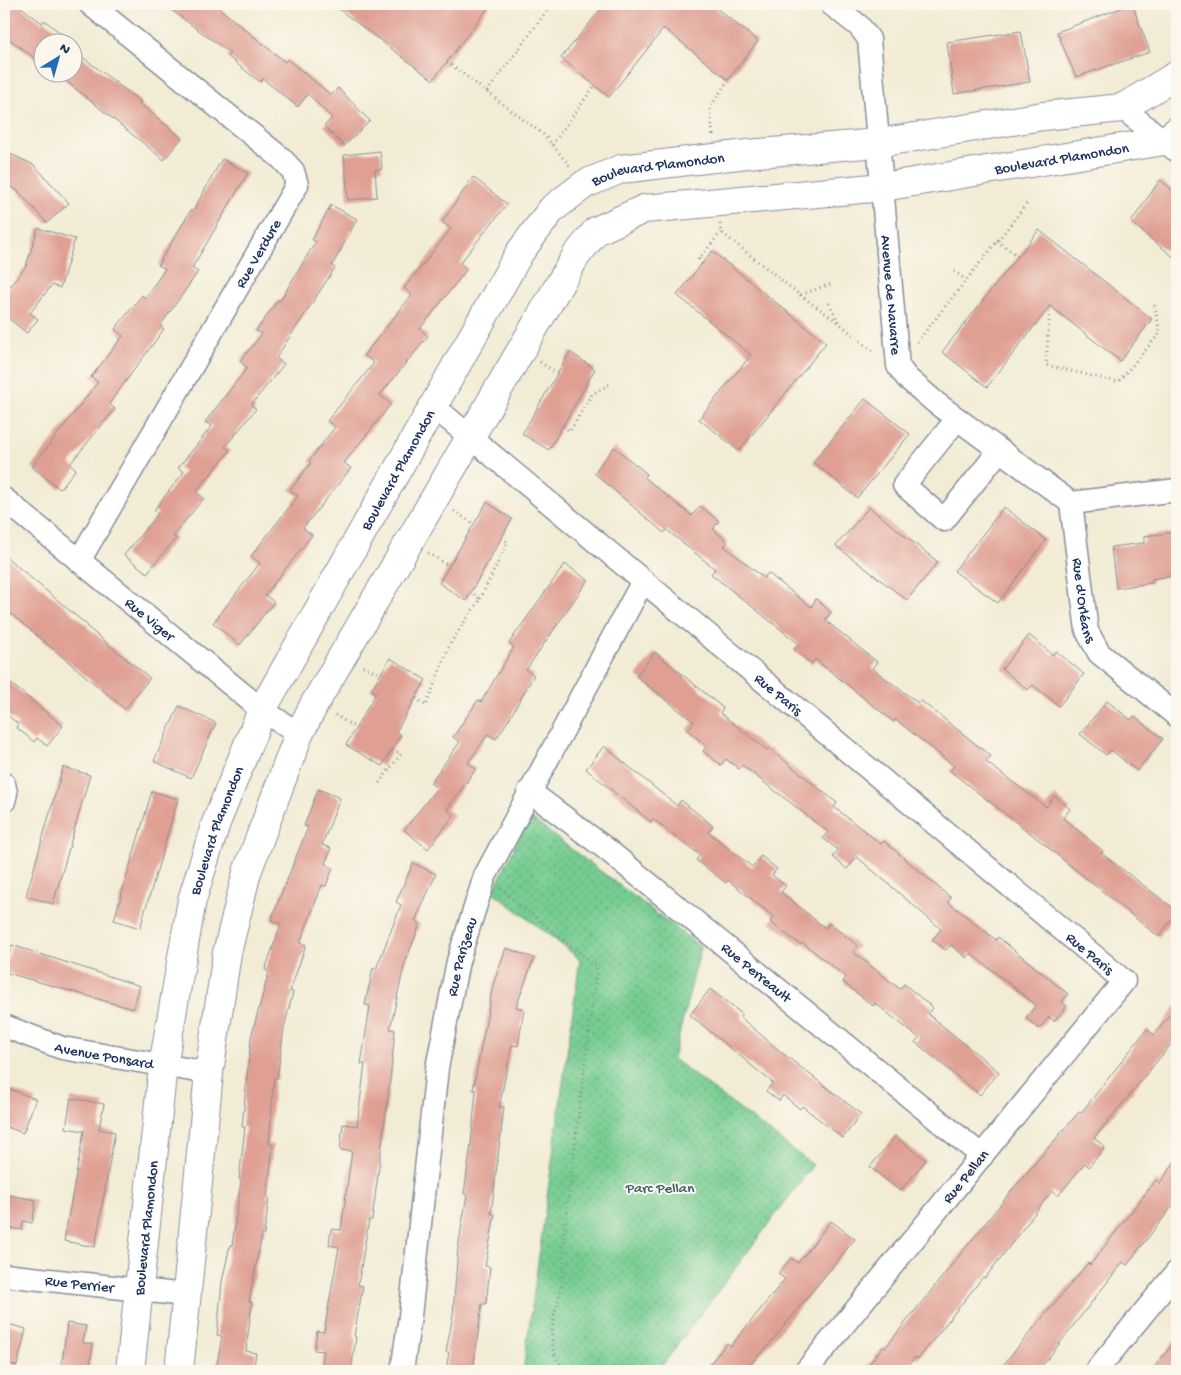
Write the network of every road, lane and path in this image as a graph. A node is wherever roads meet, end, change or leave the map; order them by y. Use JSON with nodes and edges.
{"nodes":[{"id":1,"x":90,"y":4,"type":"edge"},
{"id":2,"x":552,"y":4,"type":"edge"},
{"id":3,"x":831,"y":4,"type":"edge"},
{"id":4,"x":448,"y":62,"type":"dead end"},
{"id":5,"x":1177,"y":75,"type":"edge"},
{"id":6,"x":728,"y":80,"type":"dead end"},
{"id":7,"x":595,"y":85,"type":"dead end"},
{"id":8,"x":487,"y":92,"type":"junction"},
{"id":9,"x":1122,"y":108,"type":"junction"},
{"id":10,"x":1173,"y":141,"type":"edge"},
{"id":11,"x":878,"y":143,"type":"junction"},
{"id":12,"x":552,"y":145,"type":"junction"},
{"id":13,"x":716,"y":158,"type":"junction"},
{"id":14,"x":585,"y":184,"type":"junction"},
{"id":15,"x":883,"y":187,"type":"junction"},
{"id":16,"x":1029,"y":201,"type":"dead end"},
{"id":17,"x":718,"y":202,"type":"junction"},
{"id":18,"x":721,"y":232,"type":"junction"},
{"id":19,"x":997,"y":241,"type":"junction"},
{"id":20,"x":1018,"y":256,"type":"dead end"},
{"id":21,"x":702,"y":264,"type":"dead end"},
{"id":22,"x":954,"y":271,"type":"dead end"},
{"id":23,"x":966,"y":280,"type":"junction"},
{"id":24,"x":831,"y":284,"type":"dead end"},
{"id":25,"x":800,"y":295,"type":"junction"},
{"id":26,"x":1154,"y":302,"type":"dead end"},
{"id":27,"x":829,"y":303,"type":"dead end"},
{"id":28,"x":1050,"y":306,"type":"dead end"},
{"id":29,"x":839,"y":323,"type":"junction"},
{"id":30,"x":898,"y":366,"type":"junction"},
{"id":31,"x":612,"y":383,"type":"dead end"},
{"id":32,"x":433,"y":406,"type":"junction"},
{"id":33,"x":957,"y":419,"type":"junction"},
{"id":34,"x":563,"y":426,"type":"dead end"},
{"id":35,"x":470,"y":436,"type":"junction"},
{"id":36,"x":999,"y":451,"type":"junction"},
{"id":37,"x":1177,"y":490,"type":"edge"},
{"id":38,"x":4,"y":499,"type":"edge"},
{"id":39,"x":1071,"y":503,"type":"junction"},
{"id":40,"x":501,"y":538,"type":"dead end"},
{"id":41,"x":79,"y":560,"type":"junction"},
{"id":42,"x":643,"y":581,"type":"junction"},
{"id":43,"x":471,"y":592,"type":"dead end"},
{"id":44,"x":480,"y":599,"type":"junction"},
{"id":45,"x":416,"y":698,"type":"dead end"},
{"id":46,"x":262,"y":710,"type":"junction"},
{"id":47,"x":1177,"y":716,"type":"edge"},
{"id":48,"x":299,"y":734,"type":"junction"},
{"id":49,"x":392,"y":749,"type":"dead end"},
{"id":50,"x":379,"y":783,"type":"dead end"},
{"id":51,"x":4,"y":784,"type":"edge"},
{"id":52,"x":529,"y":791,"type":"junction"},
{"id":53,"x":4,"y":802,"type":"edge"},
{"id":54,"x":485,"y":876,"type":"junction"},
{"id":55,"x":1124,"y":981,"type":"joint"},
{"id":56,"x":4,"y":1026,"type":"edge"},
{"id":57,"x":163,"y":1066,"type":"junction"},
{"id":58,"x":209,"y":1073,"type":"junction"},
{"id":59,"x":982,"y":1156,"type":"junction"},
{"id":60,"x":1177,"y":1272,"type":"edge"},
{"id":61,"x":4,"y":1275,"type":"edge"},
{"id":62,"x":139,"y":1288,"type":"junction"},
{"id":63,"x":186,"y":1295,"type":"junction"},
{"id":64,"x":130,"y":1371,"type":"edge"},
{"id":65,"x":179,"y":1371,"type":"edge"},
{"id":66,"x":402,"y":1371,"type":"edge"},
{"id":67,"x":567,"y":1371,"type":"edge"},
{"id":68,"x":806,"y":1371,"type":"edge"},
{"id":69,"x":1096,"y":1371,"type":"edge"}],
"edges":[{"from":1,"to":41,"type":"street","name":"Rue Verdure"},
{"from":2,"to":8,"type":"path"},
{"from":3,"to":11,"type":"street","name":"Avenue de Navarre"},
{"from":4,"to":8,"type":"path"},
{"from":5,"to":9,"type":"street","name":"Boulevard Plamondon"},
{"from":6,"to":13,"type":"path"},
{"from":7,"to":12,"type":"path"},
{"from":8,"to":12,"type":"path"},
{"from":9,"to":10,"type":"street"},
{"from":9,"to":11,"type":"street","name":"Boulevard Plamondon"},
{"from":10,"to":15,"type":"street","name":"Boulevard Plamondon"},
{"from":11,"to":13,"type":"street","name":"Boulevard Plamondon"},
{"from":11,"to":15,"type":"street","name":"Avenue de Navarre"},
{"from":12,"to":14,"type":"path"},
{"from":13,"to":14,"type":"street","name":"Boulevard Plamondon"},
{"from":14,"to":32,"type":"street","name":"Boulevard Plamondon"},
{"from":15,"to":17,"type":"street","name":"Boulevard Plamondon"},
{"from":15,"to":30,"type":"street","name":"Avenue de Navarre"},
{"from":16,"to":19,"type":"path"},
{"from":17,"to":18,"type":"path"},
{"from":17,"to":35,"type":"street","name":"Boulevard Plamondon"},
{"from":18,"to":21,"type":"path"},
{"from":18,"to":25,"type":"path"},
{"from":19,"to":20,"type":"path"},
{"from":19,"to":23,"type":"path"},
{"from":22,"to":23,"type":"path"},
{"from":23,"to":30,"type":"path"},
{"from":24,"to":25,"type":"path"},
{"from":25,"to":29,"type":"path"},
{"from":26,"to":28,"type":"path"},
{"from":27,"to":29,"type":"path"},
{"from":29,"to":30,"type":"path"},
{"from":30,"to":33,"type":"street","name":"Avenue de Navarre"},
{"from":31,"to":34,"type":"path"},
{"from":32,"to":35,"type":"street","name":"Rue Paris"},
{"from":32,"to":46,"type":"street","name":"Boulevard Plamondon"},
{"from":33,"to":36,"type":"street","name":"Avenue de Navarre"},
{"from":33,"to":36,"type":"street"},
{"from":35,"to":42,"type":"street","name":"Rue Paris"},
{"from":35,"to":48,"type":"street","name":"Boulevard Plamondon"},
{"from":36,"to":39,"type":"street","name":"Avenue de Navarre"},
{"from":37,"to":39,"type":"street"},
{"from":38,"to":41,"type":"street","name":"Rue Viger"},
{"from":39,"to":47,"type":"street","name":"Rue d'Orléans"},
{"from":40,"to":44,"type":"path"},
{"from":41,"to":46,"type":"street","name":"Rue Viger"},
{"from":42,"to":52,"type":"street","name":"Rue Parizeau"},
{"from":42,"to":55,"type":"street","name":"Rue Paris"},
{"from":43,"to":44,"type":"path"},
{"from":44,"to":45,"type":"path"},
{"from":46,"to":48,"type":"street","name":"Rue Viger"},
{"from":46,"to":57,"type":"street","name":"Boulevard Plamondon"},
{"from":48,"to":58,"type":"street","name":"Boulevard Plamondon"},
{"from":49,"to":50,"type":"path"},
{"from":51,"to":53,"type":"street"},
{"from":52,"to":54,"type":"street","name":"Rue Parizeau"},
{"from":52,"to":59,"type":"street","name":"Rue Perreault"},
{"from":54,"to":66,"type":"street","name":"Rue Parizeau"},
{"from":54,"to":67,"type":"path"},
{"from":55,"to":59,"type":"street","name":"Rue Pellan"},
{"from":56,"to":57,"type":"street","name":"Avenue Ponsard"},
{"from":57,"to":58,"type":"street","name":"Avenue Ponsard"},
{"from":57,"to":62,"type":"street","name":"Boulevard Plamondon"},
{"from":58,"to":63,"type":"street","name":"Boulevard Plamondon"},
{"from":59,"to":68,"type":"street","name":"Rue Pellan"},
{"from":60,"to":69,"type":"street"},
{"from":61,"to":62,"type":"street","name":"Rue Perrier"},
{"from":62,"to":63,"type":"street","name":"Rue Perrier"},
{"from":62,"to":64,"type":"street","name":"Boulevard Plamondon"},
{"from":63,"to":65,"type":"street","name":"Boulevard Plamondon"}]}
